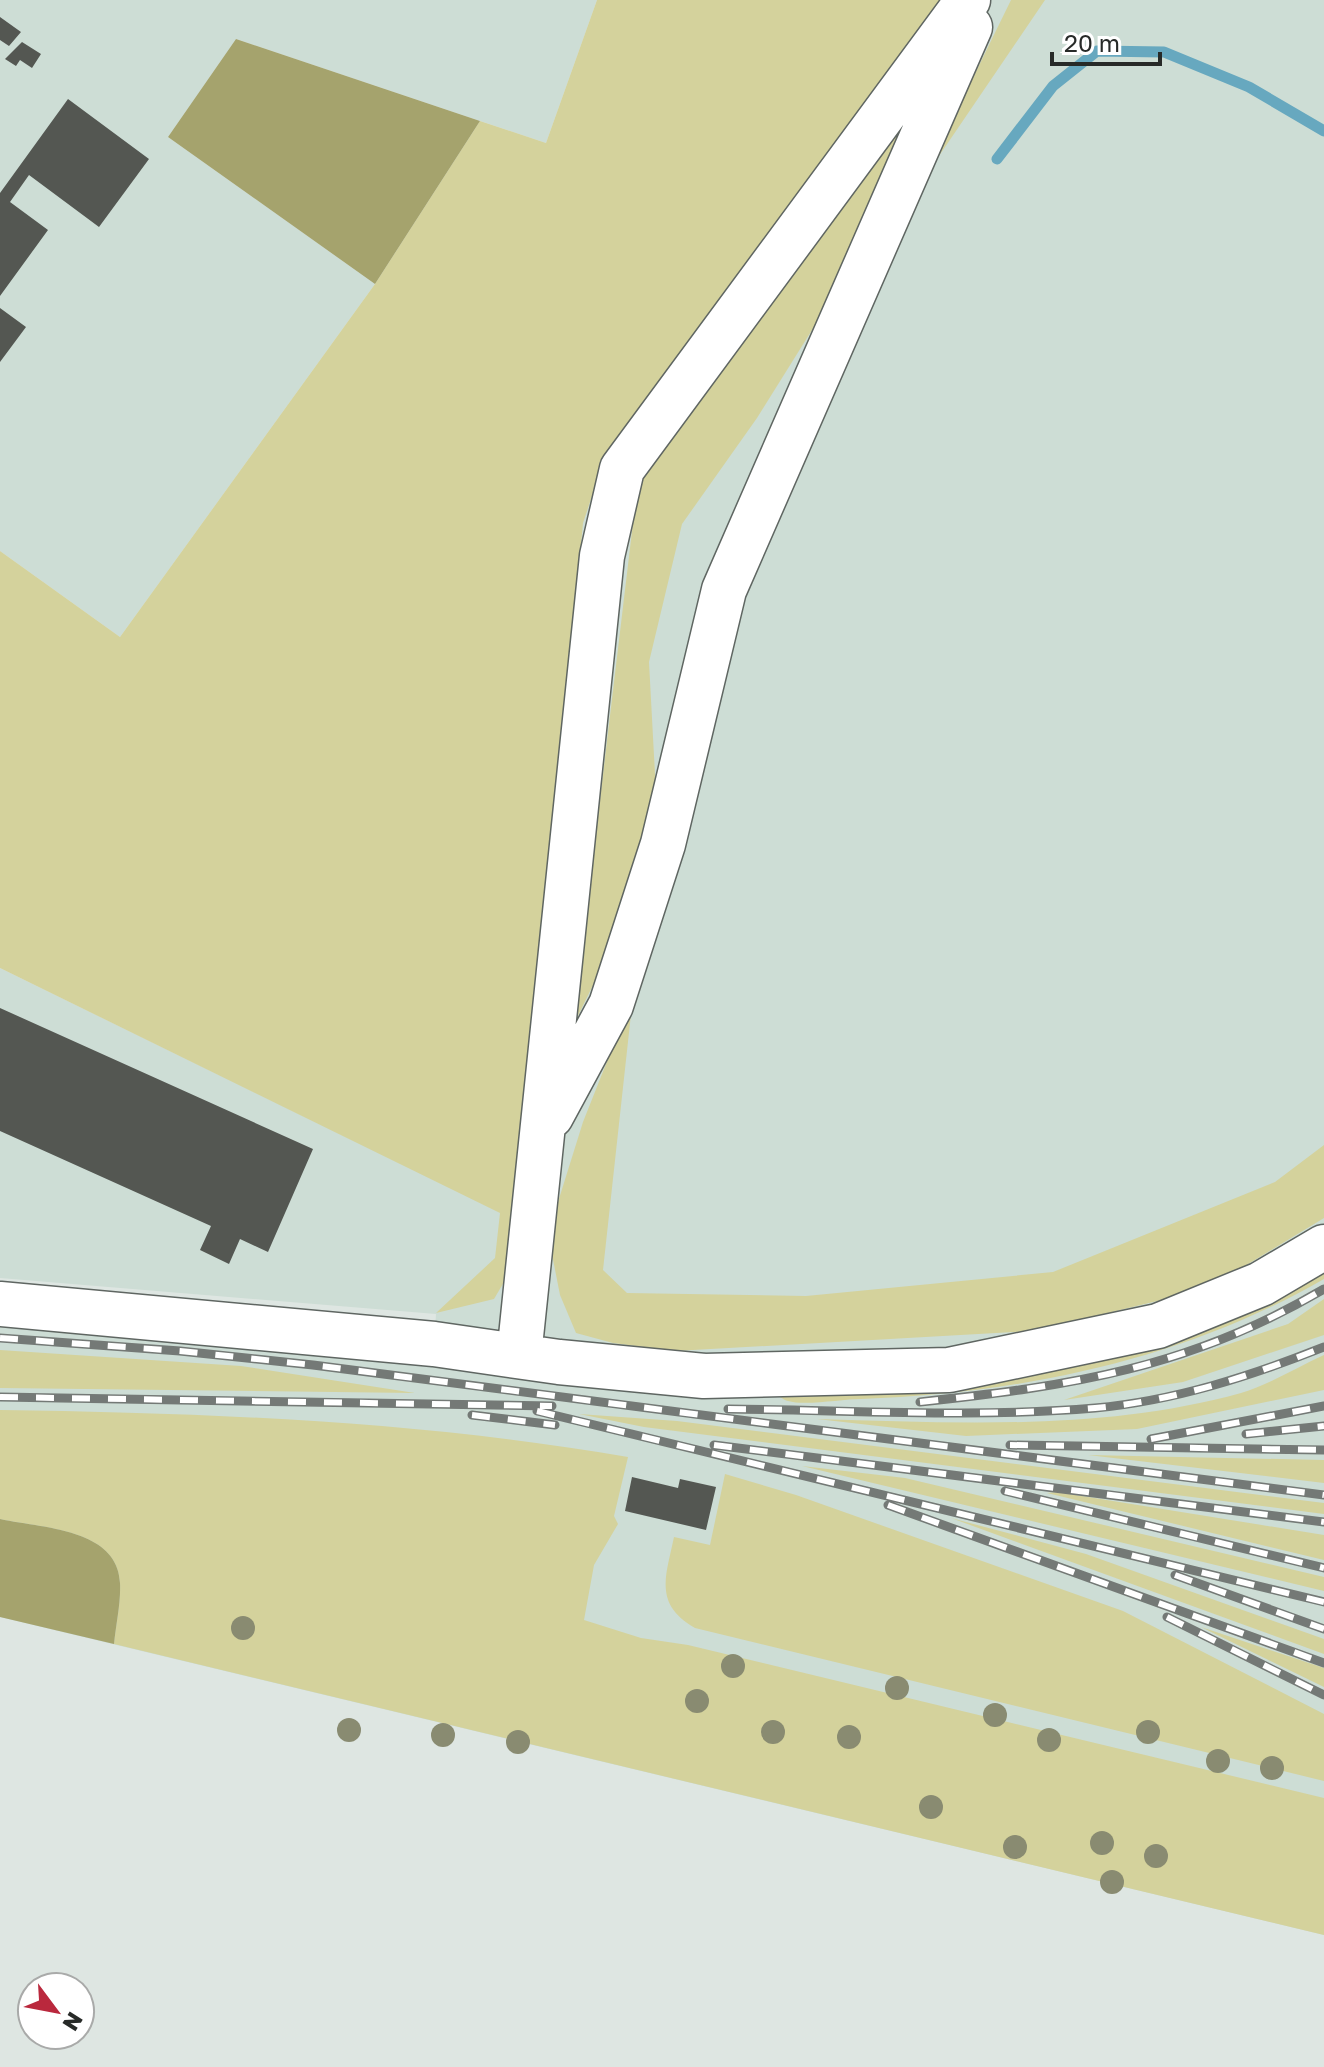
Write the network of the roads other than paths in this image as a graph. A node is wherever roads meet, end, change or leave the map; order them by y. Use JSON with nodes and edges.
{"nodes":[{"id":1,"x":968,"y":0,"type":"edge"},
{"id":2,"x":982,"y":0,"type":"edge"},
{"id":3,"x":542,"y":1132,"type":"junction"},
{"id":4,"x":1324,"y":1247,"type":"edge"},
{"id":5,"x":0,"y":1304,"type":"edge"},
{"id":6,"x":519,"y":1356,"type":"junction"}],
"edges":[{"from":1,"to":3,"type":"lane"},
{"from":2,"to":3,"type":"lane"},
{"from":3,"to":6,"type":"lane"},
{"from":4,"to":6,"type":"lane"},
{"from":5,"to":6,"type":"lane"}]}
